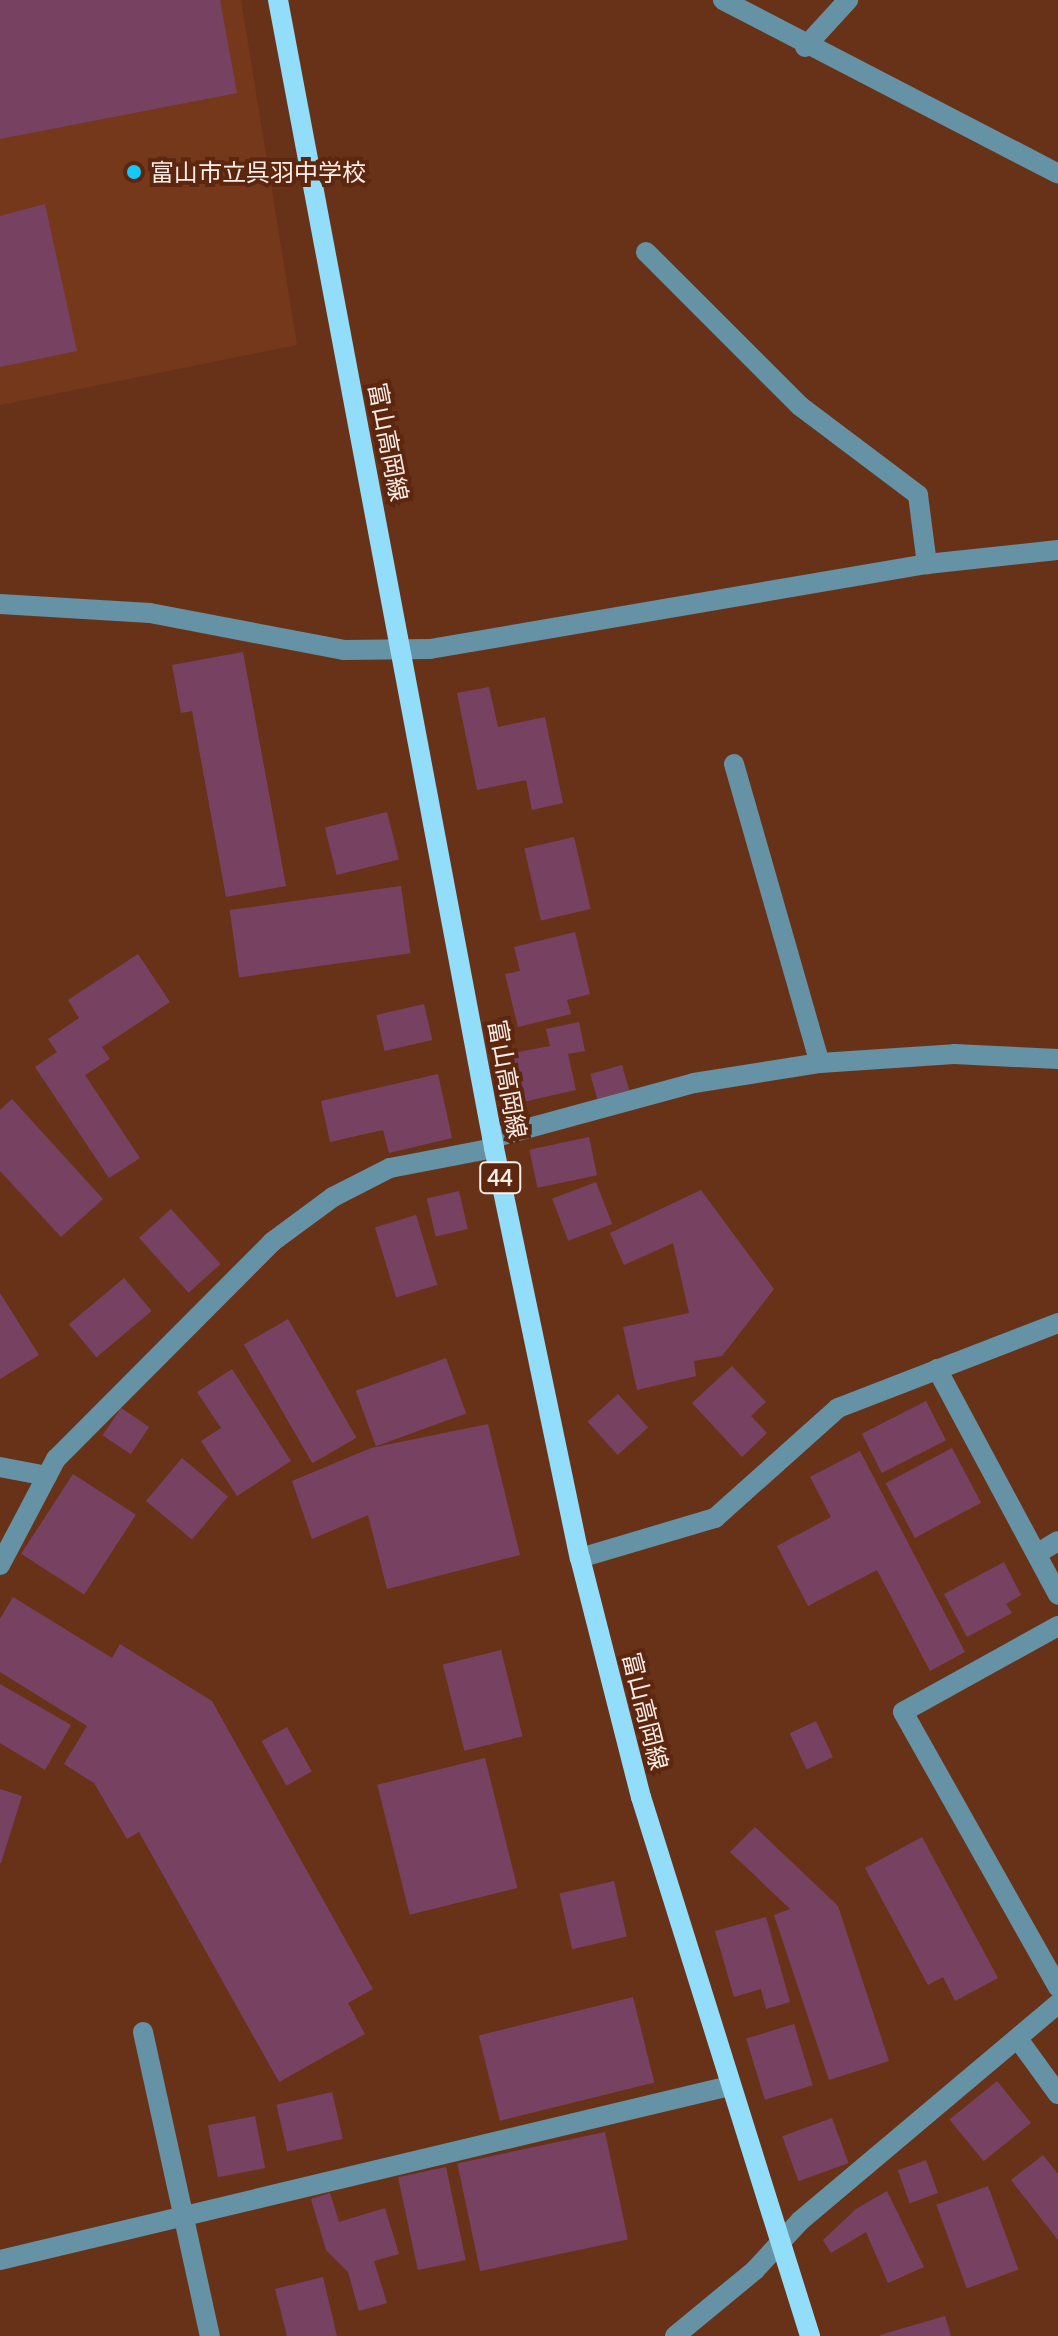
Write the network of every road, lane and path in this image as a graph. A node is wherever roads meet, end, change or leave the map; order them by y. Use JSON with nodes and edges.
{"nodes":[{"id":1,"x":278,"y":0,"type":"edge"},
{"id":2,"x":723,"y":0,"type":"edge"},
{"id":3,"x":848,"y":0,"type":"edge"},
{"id":4,"x":805,"y":47,"type":"junction"},
{"id":5,"x":1058,"y":174,"type":"edge"},
{"id":6,"x":646,"y":252,"type":"dead end"},
{"id":7,"x":1058,"y":550,"type":"edge"},
{"id":8,"x":927,"y":564,"type":"junction"},
{"id":9,"x":0,"y":604,"type":"edge"},
{"id":10,"x":401,"y":649,"type":"junction"},
{"id":11,"x":734,"y":764,"type":"dead end"},
{"id":12,"x":1058,"y":1059,"type":"edge"},
{"id":13,"x":820,"y":1063,"type":"junction"},
{"id":14,"x":493,"y":1143,"type":"junction"},
{"id":15,"x":1058,"y":1323,"type":"edge"},
{"id":16,"x":937,"y":1369,"type":"junction"},
{"id":17,"x":0,"y":1467,"type":"edge"},
{"id":18,"x":47,"y":1476,"type":"junction"},
{"id":19,"x":1058,"y":1541,"type":"edge"},
{"id":20,"x":1038,"y":1553,"type":"junction"},
{"id":21,"x":580,"y":1558,"type":"junction"},
{"id":22,"x":0,"y":1565,"type":"edge"},
{"id":23,"x":1058,"y":1595,"type":"edge"},
{"id":24,"x":1058,"y":1626,"type":"edge"},
{"id":25,"x":1058,"y":1987,"type":"edge"},
{"id":26,"x":1058,"y":2004,"type":"edge"},
{"id":27,"x":143,"y":2032,"type":"dead end"},
{"id":28,"x":1018,"y":2039,"type":"junction"},
{"id":29,"x":729,"y":2086,"type":"junction"},
{"id":30,"x":1058,"y":2094,"type":"edge"},
{"id":31,"x":183,"y":2217,"type":"junction"},
{"id":32,"x":780,"y":2245,"type":"junction"},
{"id":33,"x":0,"y":2260,"type":"edge"},
{"id":34,"x":210,"y":2336,"type":"edge"},
{"id":35,"x":675,"y":2336,"type":"edge"},
{"id":36,"x":810,"y":2336,"type":"edge"}],
"edges":[{"from":1,"to":10,"type":"main road","name":"富山高岡線","number":"44"},
{"from":2,"to":4,"type":"street"},
{"from":3,"to":4,"type":"street"},
{"from":4,"to":5,"type":"street"},
{"from":6,"to":8,"type":"street"},
{"from":7,"to":8,"type":"street"},
{"from":8,"to":10,"type":"street"},
{"from":9,"to":10,"type":"street"},
{"from":10,"to":14,"type":"main road","name":"富山高岡線","number":"44"},
{"from":11,"to":13,"type":"street"},
{"from":12,"to":13,"type":"street"},
{"from":13,"to":14,"type":"street"},
{"from":14,"to":18,"type":"street"},
{"from":14,"to":21,"type":"main road","name":"富山高岡線","number":"44"},
{"from":15,"to":16,"type":"street"},
{"from":16,"to":20,"type":"street"},
{"from":16,"to":21,"type":"street"},
{"from":17,"to":18,"type":"street"},
{"from":18,"to":22,"type":"street"},
{"from":19,"to":20,"type":"street"},
{"from":20,"to":23,"type":"street"},
{"from":21,"to":29,"type":"main road","name":"富山高岡線","number":"44"},
{"from":24,"to":25,"type":"street"},
{"from":26,"to":28,"type":"street"},
{"from":27,"to":31,"type":"street"},
{"from":28,"to":30,"type":"street"},
{"from":28,"to":32,"type":"street"},
{"from":29,"to":31,"type":"street"},
{"from":29,"to":32,"type":"main road","name":"富山高岡線","number":"44"},
{"from":31,"to":33,"type":"street"},
{"from":31,"to":34,"type":"street"},
{"from":32,"to":35,"type":"street"},
{"from":32,"to":36,"type":"main road","name":"富山高岡線","number":"44"}]}
